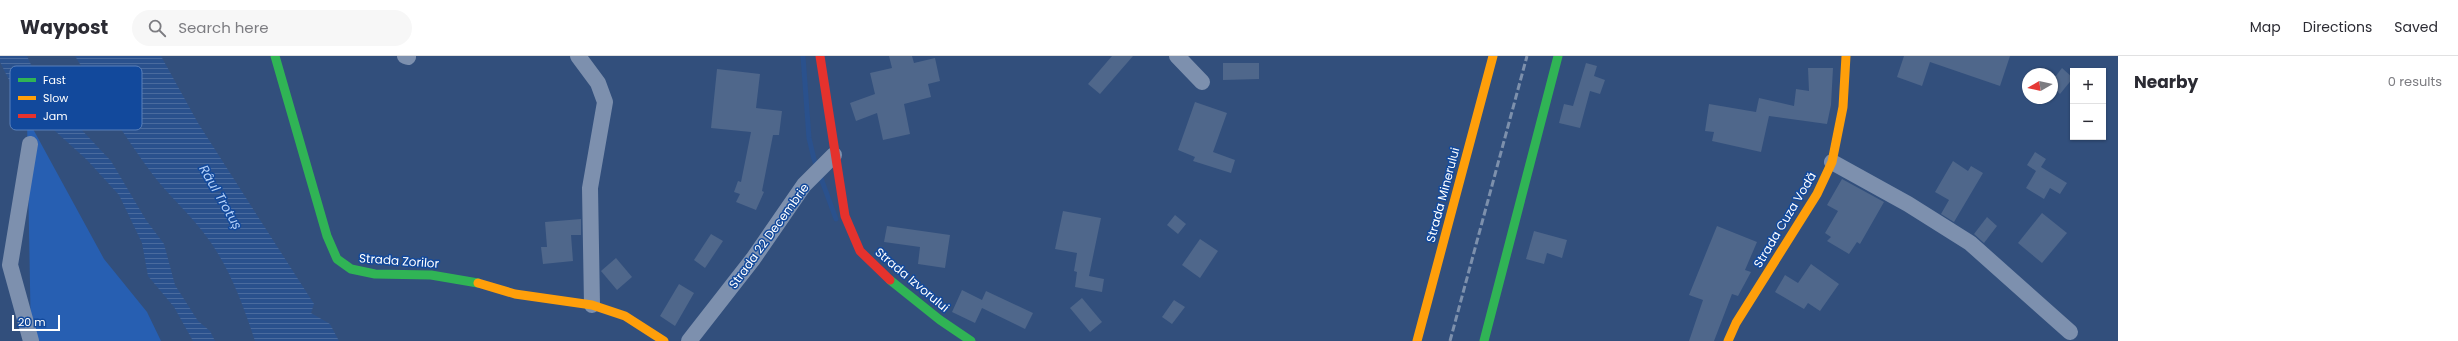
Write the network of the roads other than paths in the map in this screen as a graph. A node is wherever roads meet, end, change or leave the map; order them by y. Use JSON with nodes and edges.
{"nodes":[{"id":1,"x":275,"y":56,"type":"edge"},
{"id":2,"x":578,"y":56,"type":"edge"},
{"id":3,"x":820,"y":56,"type":"edge"},
{"id":4,"x":1177,"y":56,"type":"edge"},
{"id":5,"x":1493,"y":56,"type":"edge"},
{"id":6,"x":1558,"y":56,"type":"edge"},
{"id":7,"x":1842,"y":57,"type":"edge"},
{"id":8,"x":1202,"y":82,"type":"dead end"},
{"id":9,"x":30,"y":144,"type":"dead end"},
{"id":10,"x":834,"y":155,"type":"junction"},
{"id":11,"x":1832,"y":162,"type":"junction"},
{"id":12,"x":592,"y":305,"type":"junction"},
{"id":13,"x":2070,"y":332,"type":"dead end"},
{"id":14,"x":31,"y":341,"type":"edge"},
{"id":15,"x":664,"y":341,"type":"edge"},
{"id":16,"x":689,"y":341,"type":"edge"},
{"id":17,"x":971,"y":341,"type":"edge"},
{"id":18,"x":1417,"y":341,"type":"edge"},
{"id":19,"x":1484,"y":341,"type":"edge"},
{"id":20,"x":1728,"y":341,"type":"edge"}],
"edges":[{"from":1,"to":12,"type":"street","name":"Strada Zorilor"},
{"from":2,"to":12,"type":"street"},
{"from":3,"to":10,"type":"street"},
{"from":4,"to":8,"type":"street"},
{"from":5,"to":18,"type":"street","name":"Strada Minerului"},
{"from":6,"to":19,"type":"street"},
{"from":7,"to":11,"type":"street","name":"Strada Cuza Vodă"},
{"from":9,"to":14,"type":"street"},
{"from":10,"to":16,"type":"street","name":"Strada 22 Decembrie"},
{"from":10,"to":17,"type":"street","name":"Strada Izvorului"},
{"from":11,"to":13,"type":"street"},
{"from":11,"to":20,"type":"street","name":"Strada Cuza Vodă"},
{"from":12,"to":15,"type":"street","name":"Strada Zorilor"}]}
